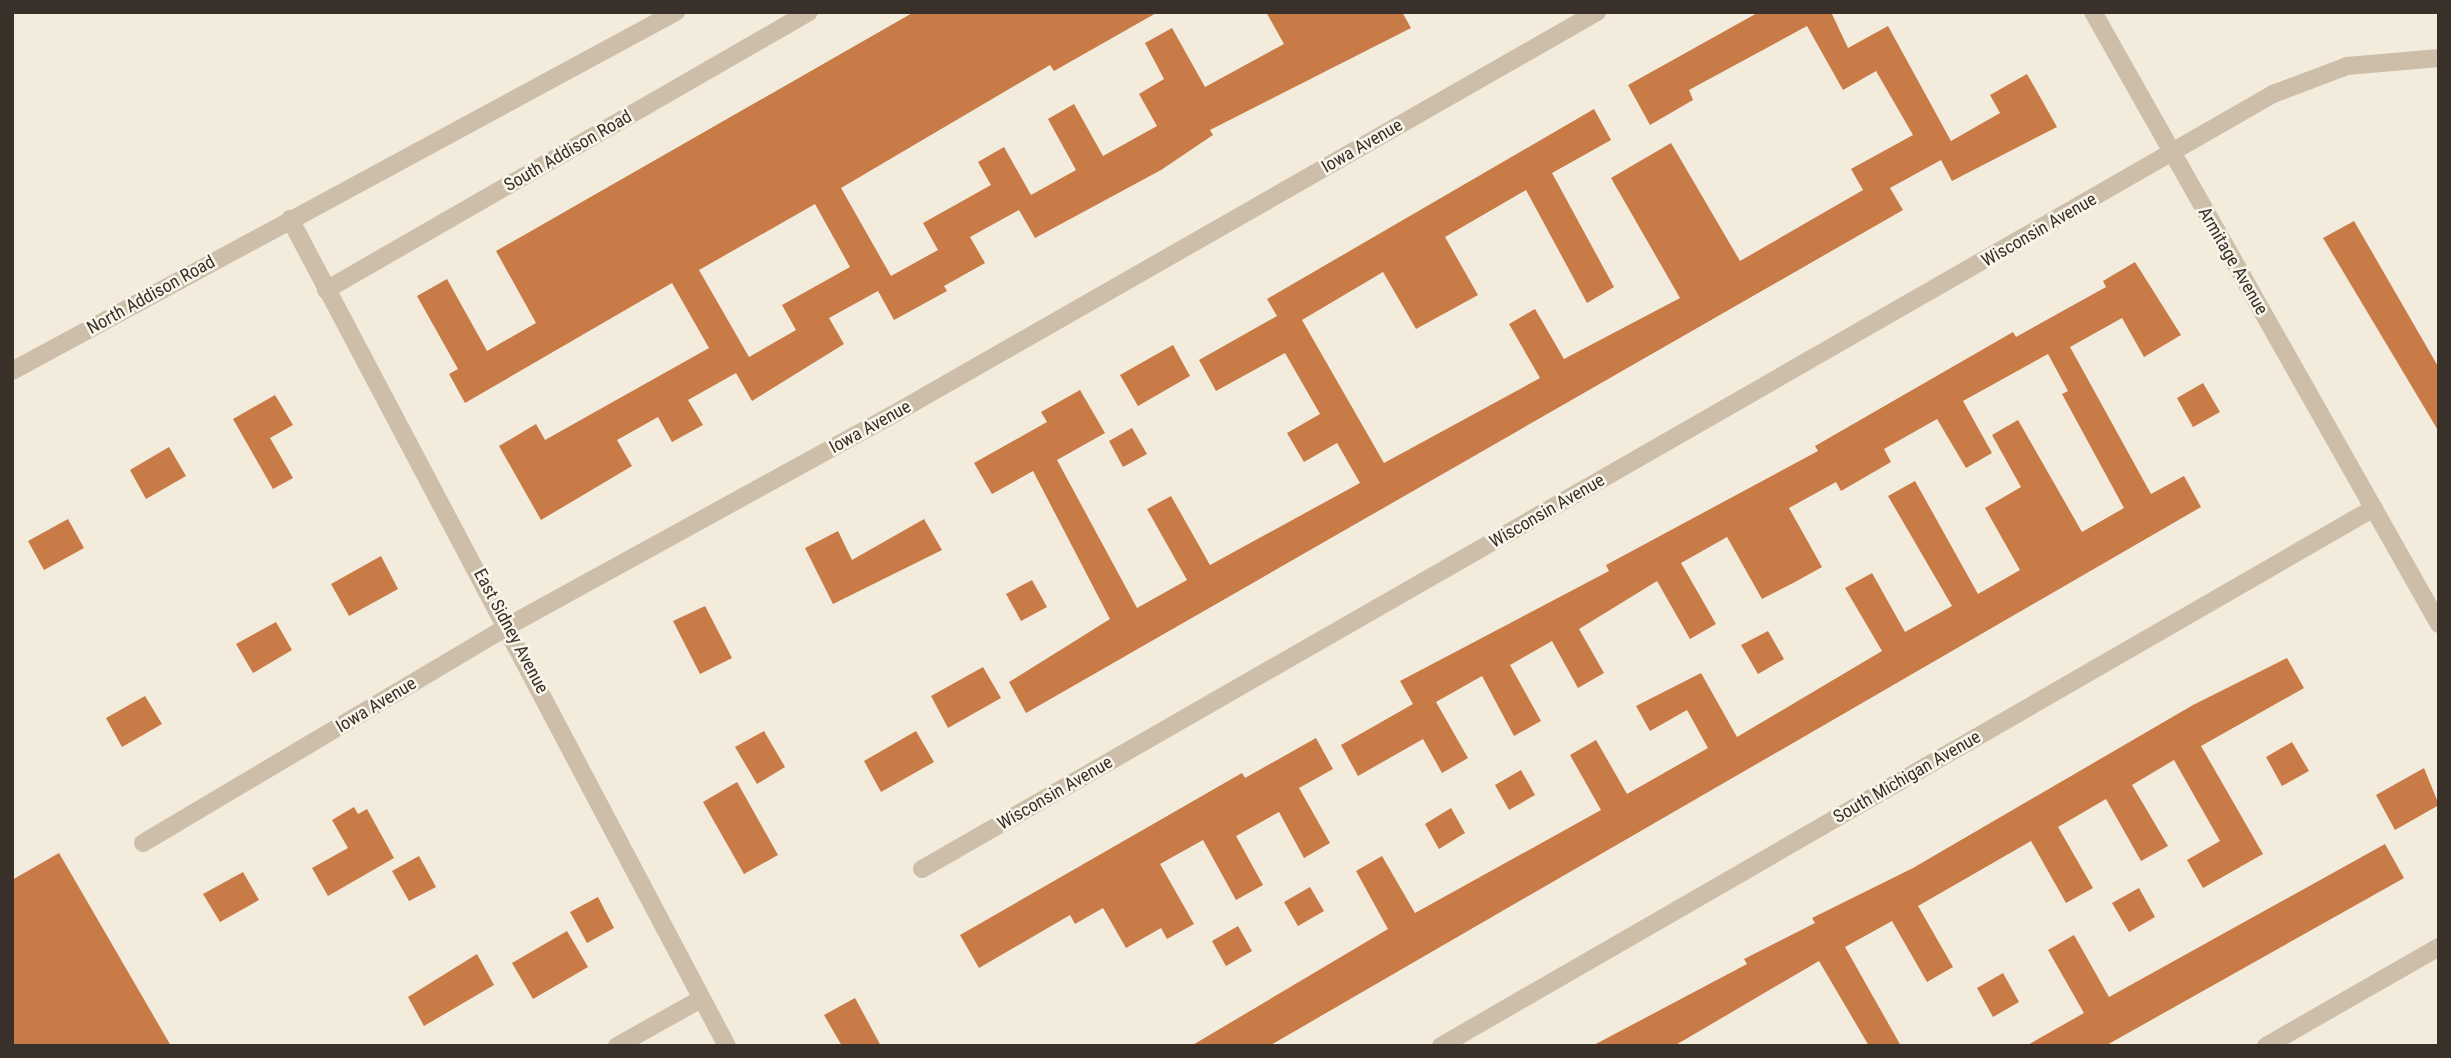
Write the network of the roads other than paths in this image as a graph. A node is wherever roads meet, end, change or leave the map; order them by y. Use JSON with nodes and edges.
{"nodes":[{"id":1,"x":676,"y":12,"type":"edge"},
{"id":2,"x":809,"y":12,"type":"edge"},
{"id":3,"x":1597,"y":12,"type":"edge"},
{"id":4,"x":2093,"y":12,"type":"edge"},
{"id":5,"x":2439,"y":58,"type":"edge"},
{"id":6,"x":2172,"y":153,"type":"junction"},
{"id":7,"x":290,"y":219,"type":"junction"},
{"id":8,"x":326,"y":290,"type":"junction"},
{"id":9,"x":12,"y":371,"type":"edge"},
{"id":10,"x":2374,"y":508,"type":"junction"},
{"id":11,"x":2439,"y":624,"type":"edge"},
{"id":12,"x":510,"y":625,"type":"junction"},
{"id":13,"x":143,"y":842,"type":"dead end"},
{"id":14,"x":922,"y":869,"type":"dead end"},
{"id":15,"x":2439,"y":947,"type":"edge"},
{"id":16,"x":701,"y":999,"type":"junction"},
{"id":17,"x":617,"y":1046,"type":"edge"},
{"id":18,"x":727,"y":1046,"type":"edge"},
{"id":19,"x":1441,"y":1046,"type":"edge"},
{"id":20,"x":2266,"y":1046,"type":"edge"}],
"edges":[{"from":1,"to":7,"type":"street"},
{"from":2,"to":8,"type":"street","name":"South Addison Road"},
{"from":3,"to":12,"type":"street","name":"Iowa Avenue"},
{"from":4,"to":6,"type":"street","name":"Armitage Avenue"},
{"from":5,"to":6,"type":"street","name":"Wisconsin Avenue"},
{"from":6,"to":10,"type":"street","name":"Armitage Avenue"},
{"from":6,"to":14,"type":"street","name":"Wisconsin Avenue"},
{"from":7,"to":8,"type":"street","name":"East Sidney Avenue"},
{"from":7,"to":9,"type":"street","name":"North Addison Road"},
{"from":8,"to":12,"type":"street","name":"East Sidney Avenue"},
{"from":10,"to":11,"type":"street","name":"Armitage Avenue"},
{"from":10,"to":19,"type":"street","name":"South Michigan Avenue"},
{"from":12,"to":13,"type":"street","name":"Iowa Avenue"},
{"from":12,"to":16,"type":"street","name":"East Sidney Avenue"},
{"from":15,"to":20,"type":"street"},
{"from":16,"to":17,"type":"street"},
{"from":16,"to":18,"type":"street","name":"East Sidney Avenue"}]}
